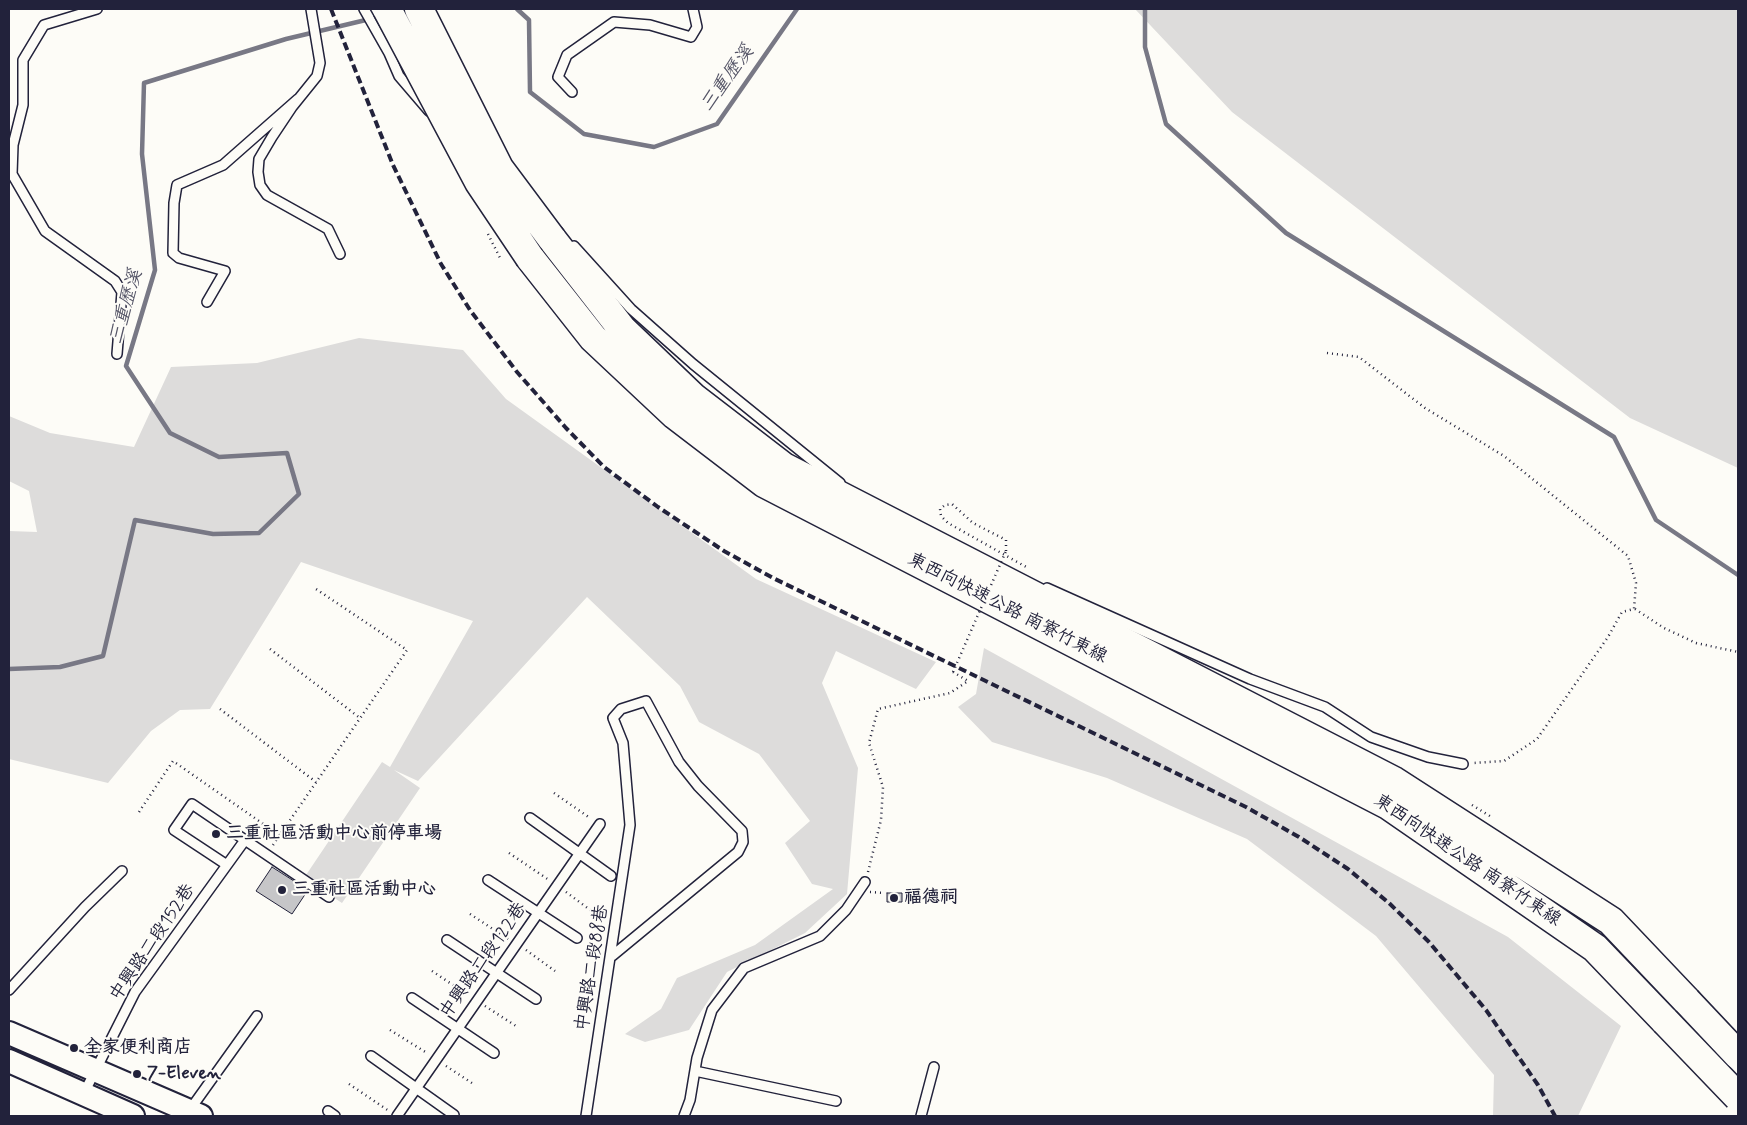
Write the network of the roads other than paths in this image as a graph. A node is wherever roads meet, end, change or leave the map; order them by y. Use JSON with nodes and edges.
{"nodes":[{"id":1,"x":97,"y":9,"type":"edge"},
{"id":2,"x":364,"y":9,"type":"edge"},
{"id":3,"x":388,"y":9,"type":"edge"},
{"id":4,"x":419,"y":9,"type":"edge"},
{"id":5,"x":693,"y":9,"type":"edge"},
{"id":6,"x":311,"y":12,"type":"edge"},
{"id":7,"x":572,"y":92,"type":"dead end"},
{"id":8,"x":298,"y":99,"type":"junction"},
{"id":9,"x":560,"y":238,"type":"junction"},
{"id":10,"x":340,"y":254,"type":"dead end"},
{"id":11,"x":207,"y":302,"type":"dead end"},
{"id":12,"x":117,"y":354,"type":"dead end"},
{"id":13,"x":992,"y":563,"type":"dead end"},
{"id":14,"x":1039,"y":585,"type":"road end"},
{"id":15,"x":1463,"y":764,"type":"road end"},
{"id":16,"x":530,"y":818,"type":"dead end"},
{"id":17,"x":600,"y":824,"type":"road end"},
{"id":18,"x":245,"y":840,"type":"junction"},
{"id":19,"x":579,"y":853,"type":"junction"},
{"id":20,"x":227,"y":865,"type":"junction"},
{"id":21,"x":122,"y":871,"type":"dead end"},
{"id":22,"x":611,"y":876,"type":"dead end"},
{"id":23,"x":488,"y":880,"type":"dead end"},
{"id":24,"x":865,"y":882,"type":"road end"},
{"id":25,"x":329,"y":897,"type":"dead end"},
{"id":26,"x":539,"y":911,"type":"junction"},
{"id":27,"x":577,"y":938,"type":"dead end"},
{"id":28,"x":447,"y":940,"type":"dead end"},
{"id":29,"x":612,"y":956,"type":"junction"},
{"id":30,"x":496,"y":972,"type":"junction"},
{"id":31,"x":9,"y":990,"type":"edge"},
{"id":32,"x":412,"y":998,"type":"dead end"},
{"id":33,"x":536,"y":999,"type":"dead end"},
{"id":34,"x":257,"y":1016,"type":"dead end"},
{"id":35,"x":457,"y":1029,"type":"junction"},
{"id":36,"x":9,"y":1033,"type":"edge"},
{"id":37,"x":494,"y":1054,"type":"dead end"},
{"id":38,"x":1738,"y":1055,"type":"edge"},
{"id":39,"x":371,"y":1056,"type":"dead end"},
{"id":40,"x":9,"y":1061,"type":"edge"},
{"id":41,"x":934,"y":1067,"type":"dead end"},
{"id":42,"x":96,"y":1071,"type":"junction"},
{"id":43,"x":695,"y":1071,"type":"junction"},
{"id":44,"x":416,"y":1088,"type":"junction"},
{"id":45,"x":83,"y":1096,"type":"junction"},
{"id":46,"x":1738,"y":1097,"type":"edge"},
{"id":47,"x":836,"y":1101,"type":"dead end"},
{"id":48,"x":192,"y":1114,"type":"edge"},
{"id":49,"x":454,"y":1114,"type":"dead end"},
{"id":50,"x":132,"y":1116,"type":"edge"},
{"id":51,"x":397,"y":1116,"type":"edge"},
{"id":52,"x":586,"y":1116,"type":"edge"},
{"id":53,"x":684,"y":1116,"type":"edge"},
{"id":54,"x":921,"y":1116,"type":"edge"}],
"edges":[{"from":1,"to":12,"type":"lane"},
{"from":2,"to":9,"type":"lane"},
{"from":3,"to":46,"type":"highway","name":"東西向快速公路 南寮竹東線","bridge":true},
{"from":4,"to":9,"type":"highway","name":"東西向快速公路 南寮竹東線","bridge":true},
{"from":5,"to":7,"type":"lane"},
{"from":6,"to":8,"type":"lane"},
{"from":8,"to":10,"type":"lane"},
{"from":8,"to":11,"type":"lane"},
{"from":9,"to":13,"type":"lane"},
{"from":9,"to":38,"type":"highway","name":"東西向快速公路 南寮竹東線","bridge":true},
{"from":14,"to":15,"type":"lane"},
{"from":16,"to":19,"type":"lane"},
{"from":17,"to":19,"type":"lane","name":"中興路二段122巷"},
{"from":18,"to":20,"type":"lane","name":"中興路二段152巷"},
{"from":18,"to":20,"type":"lane"},
{"from":18,"to":25,"type":"lane"},
{"from":19,"to":22,"type":"lane"},
{"from":19,"to":26,"type":"lane","name":"中興路二段122巷"},
{"from":20,"to":42,"type":"lane","name":"中興路二段152巷"},
{"from":21,"to":31,"type":"lane"},
{"from":23,"to":26,"type":"lane"},
{"from":24,"to":43,"type":"lane"},
{"from":26,"to":27,"type":"lane"},
{"from":26,"to":30,"type":"lane","name":"中興路二段122巷"},
{"from":28,"to":30,"type":"lane"},
{"from":29,"to":29,"type":"lane","name":"中興路二段88巷"},
{"from":29,"to":52,"type":"lane","name":"中興路二段88巷"},
{"from":30,"to":33,"type":"lane"},
{"from":30,"to":35,"type":"lane","name":"中興路二段122巷"},
{"from":32,"to":35,"type":"lane"},
{"from":34,"to":48,"type":"lane"},
{"from":35,"to":37,"type":"lane"},
{"from":35,"to":44,"type":"lane","name":"中興路二段122巷"},
{"from":36,"to":42,"type":"main road"},
{"from":39,"to":44,"type":"lane"},
{"from":40,"to":45,"type":"main road"},
{"from":41,"to":54,"type":"lane"},
{"from":42,"to":45,"type":"lane","name":"中興路二段152巷"},
{"from":42,"to":48,"type":"main road"},
{"from":43,"to":47,"type":"lane"},
{"from":43,"to":53,"type":"lane"},
{"from":44,"to":49,"type":"lane"},
{"from":44,"to":51,"type":"lane","name":"中興路二段122巷"},
{"from":45,"to":50,"type":"main road"}]}
